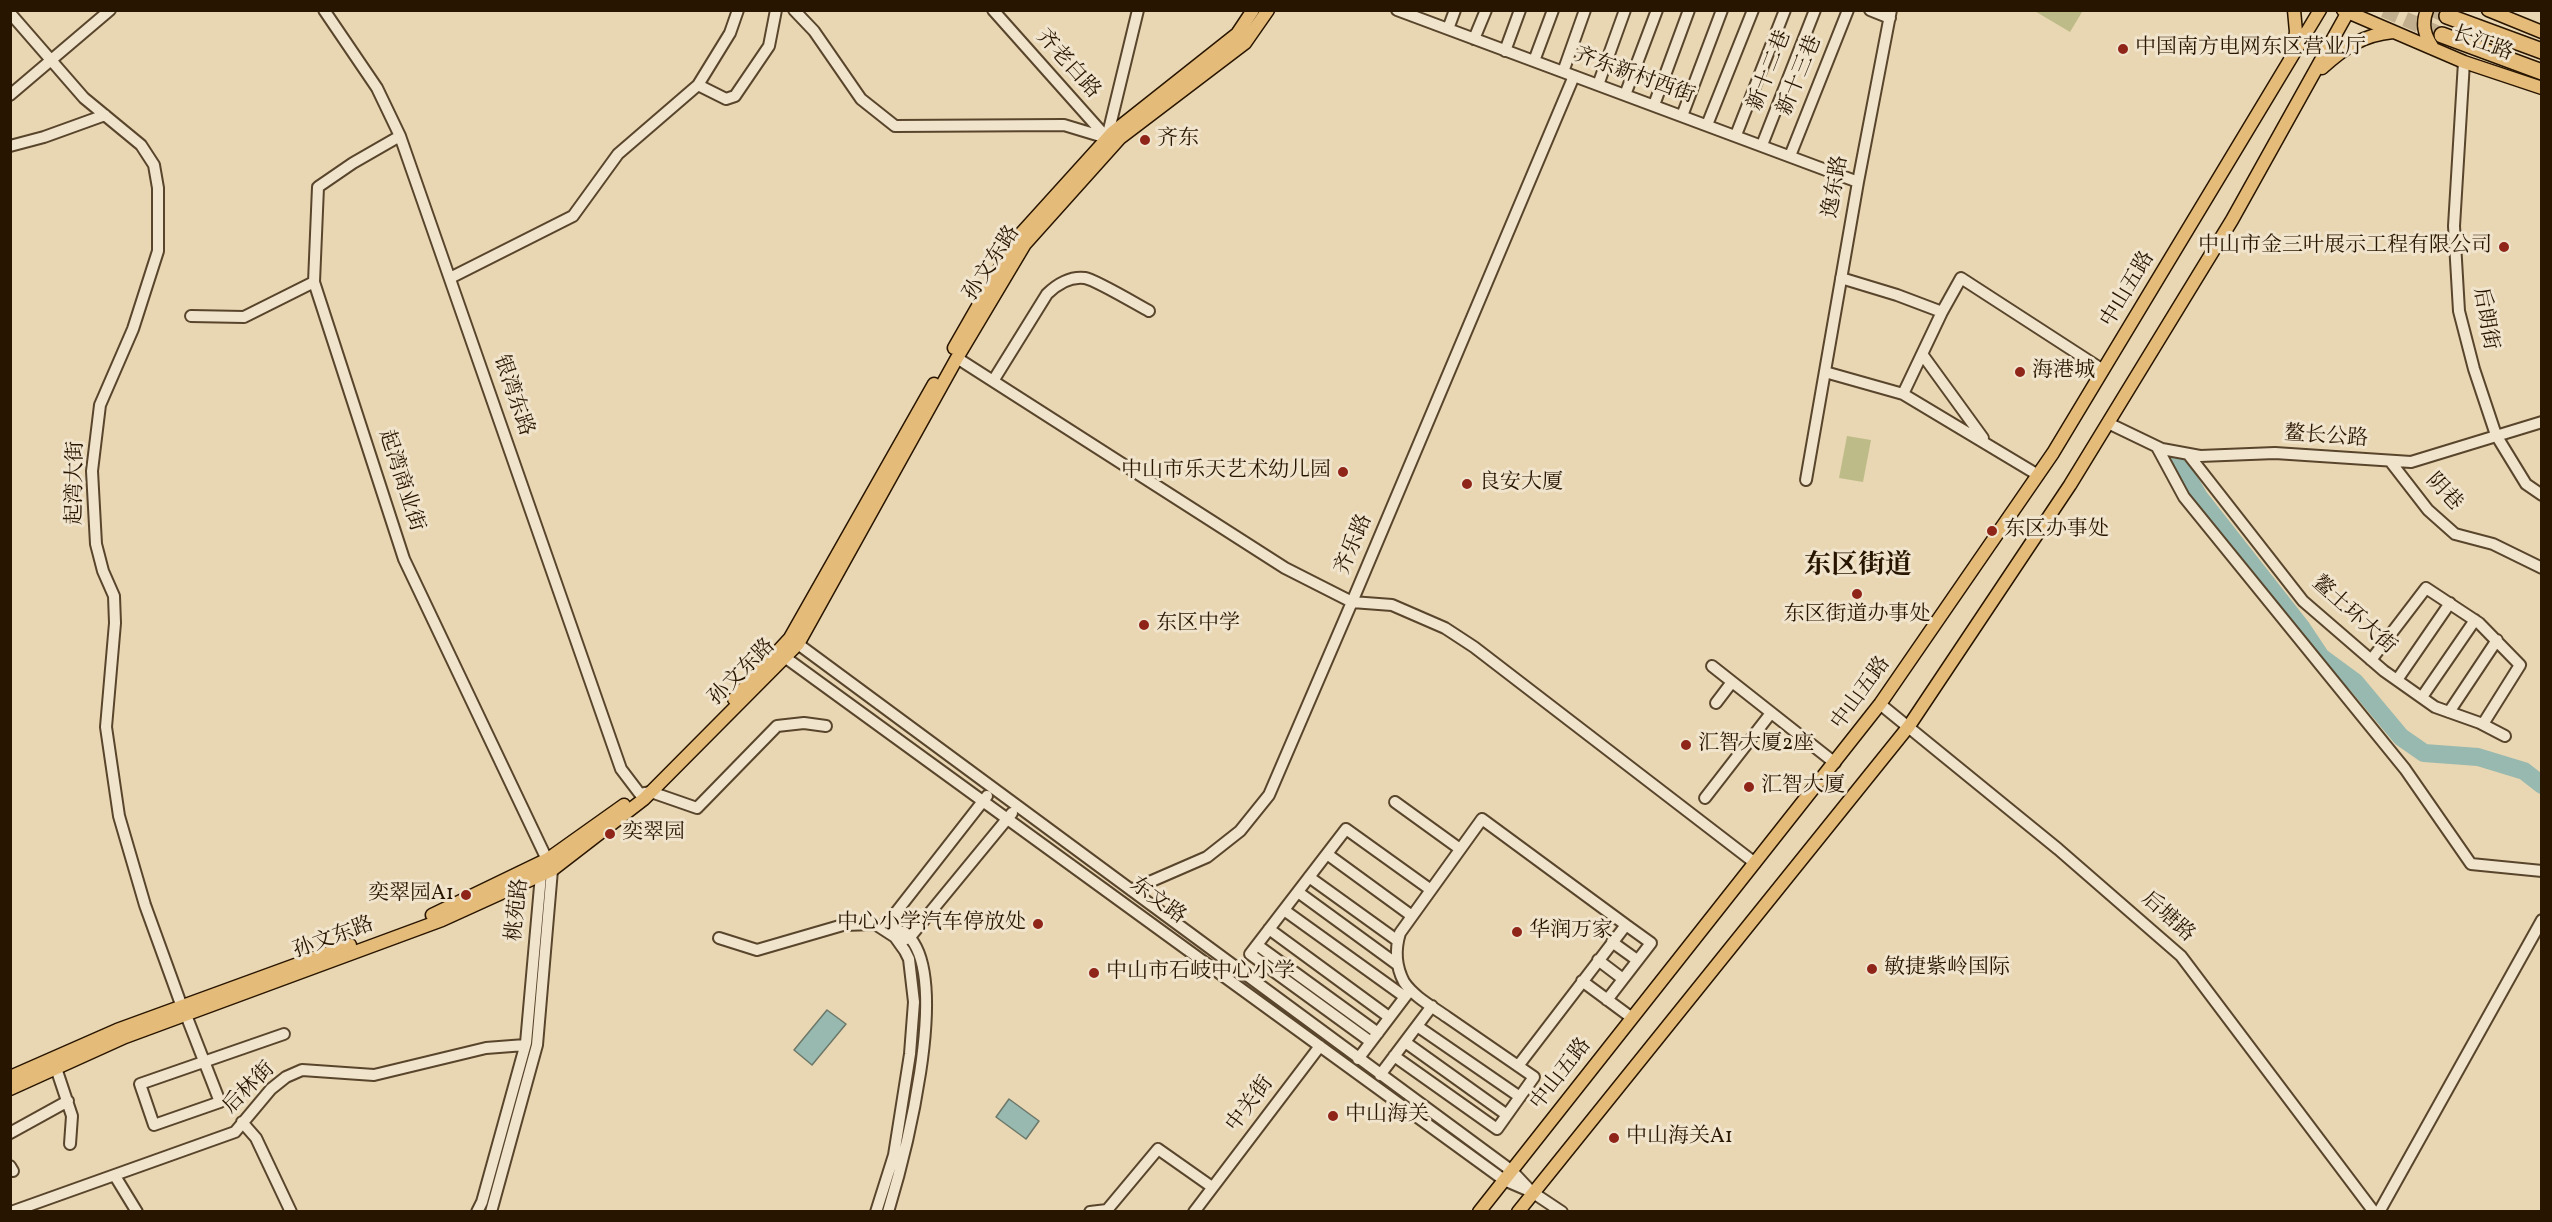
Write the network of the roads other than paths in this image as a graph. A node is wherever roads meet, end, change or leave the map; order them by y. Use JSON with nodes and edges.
{"nodes":[{"id":1,"x":110,"y":10,"type":"edge"},
{"id":2,"x":324,"y":10,"type":"edge"},
{"id":3,"x":738,"y":10,"type":"edge"},
{"id":4,"x":776,"y":10,"type":"edge"},
{"id":5,"x":794,"y":10,"type":"edge"},
{"id":6,"x":993,"y":10,"type":"edge"},
{"id":7,"x":1138,"y":10,"type":"edge"},
{"id":8,"x":1253,"y":10,"type":"edge"},
{"id":9,"x":1268,"y":10,"type":"edge"},
{"id":10,"x":1397,"y":10,"type":"edge"},
{"id":11,"x":1455,"y":10,"type":"edge"},
{"id":12,"x":1486,"y":10,"type":"edge"},
{"id":13,"x":1520,"y":10,"type":"edge"},
{"id":14,"x":1553,"y":10,"type":"edge"},
{"id":15,"x":1585,"y":10,"type":"edge"},
{"id":16,"x":1625,"y":10,"type":"edge"},
{"id":17,"x":1657,"y":10,"type":"edge"},
{"id":18,"x":1689,"y":10,"type":"edge"},
{"id":19,"x":1722,"y":10,"type":"edge"},
{"id":20,"x":1753,"y":10,"type":"edge"},
{"id":21,"x":1785,"y":10,"type":"edge"},
{"id":22,"x":1815,"y":10,"type":"edge"},
{"id":23,"x":1848,"y":10,"type":"edge"},
{"id":24,"x":1870,"y":10,"type":"edge"},
{"id":25,"x":2294,"y":10,"type":"edge"},
{"id":26,"x":2320,"y":10,"type":"edge"},
{"id":27,"x":2427,"y":10,"type":"edge"},
{"id":28,"x":2488,"y":10,"type":"edge"},
{"id":29,"x":2347,"y":11,"type":"edge"},
{"id":30,"x":10,"y":14,"type":"edge"},
{"id":31,"x":1420,"y":14,"type":"edge"},
{"id":32,"x":1891,"y":14,"type":"edge"},
{"id":33,"x":2447,"y":16,"type":"tunnel mouth"},
{"id":34,"x":1448,"y":29,"type":"junction"},
{"id":35,"x":2394,"y":32,"type":"junction"},
{"id":36,"x":2541,"y":32,"type":"edge"},
{"id":37,"x":2442,"y":35,"type":"tunnel mouth"},
{"id":38,"x":1474,"y":39,"type":"junction"},
{"id":39,"x":2433,"y":48,"type":"junction"},
{"id":40,"x":1505,"y":51,"type":"junction"},
{"id":41,"x":2541,"y":51,"type":"edge"},
{"id":42,"x":2291,"y":60,"type":"junction"},
{"id":43,"x":51,"y":61,"type":"junction"},
{"id":44,"x":1534,"y":61,"type":"junction"},
{"id":45,"x":2464,"y":62,"type":"junction"},
{"id":46,"x":1563,"y":72,"type":"junction"},
{"id":47,"x":2541,"y":72,"type":"edge"},
{"id":48,"x":2314,"y":74,"type":"junction"},
{"id":49,"x":1574,"y":76,"type":"junction"},
{"id":50,"x":698,"y":85,"type":"junction"},
{"id":51,"x":1598,"y":85,"type":"junction"},
{"id":52,"x":2541,"y":88,"type":"edge"},
{"id":53,"x":10,"y":95,"type":"edge"},
{"id":54,"x":1625,"y":95,"type":"junction"},
{"id":55,"x":1654,"y":105,"type":"junction"},
{"id":56,"x":105,"y":115,"type":"junction"},
{"id":57,"x":1682,"y":116,"type":"junction"},
{"id":58,"x":1707,"y":125,"type":"junction"},
{"id":59,"x":1736,"y":135,"type":"junction"},
{"id":60,"x":400,"y":136,"type":"junction"},
{"id":61,"x":1110,"y":141,"type":"junction"},
{"id":62,"x":1762,"y":145,"type":"junction"},
{"id":63,"x":10,"y":146,"type":"edge"},
{"id":64,"x":1790,"y":156,"type":"junction"},
{"id":65,"x":1858,"y":182,"type":"junction"},
{"id":66,"x":450,"y":278,"type":"junction"},
{"id":67,"x":1841,"y":278,"type":"junction"},
{"id":68,"x":314,"y":282,"type":"junction"},
{"id":69,"x":1149,"y":311,"type":"dead end"},
{"id":70,"x":1942,"y":312,"type":"junction"},
{"id":71,"x":191,"y":316,"type":"dead end"},
{"id":72,"x":1922,"y":354,"type":"junction"},
{"id":73,"x":957,"y":358,"type":"junction"},
{"id":74,"x":2103,"y":370,"type":"junction"},
{"id":75,"x":1825,"y":372,"type":"junction"},
{"id":76,"x":993,"y":381,"type":"junction"},
{"id":77,"x":1903,"y":394,"type":"junction"},
{"id":78,"x":2541,"y":422,"type":"edge"},
{"id":79,"x":2108,"y":423,"type":"junction"},
{"id":80,"x":2496,"y":435,"type":"junction"},
{"id":81,"x":1986,"y":443,"type":"junction"},
{"id":82,"x":2157,"y":447,"type":"junction"},
{"id":83,"x":2188,"y":454,"type":"junction"},
{"id":84,"x":2390,"y":461,"type":"junction"},
{"id":85,"x":2038,"y":475,"type":"junction"},
{"id":86,"x":1806,"y":480,"type":"dead end"},
{"id":87,"x":2541,"y":495,"type":"edge"},
{"id":88,"x":2541,"y":568,"type":"edge"},
{"id":89,"x":1352,"y":602,"type":"junction"},
{"id":90,"x":2450,"y":603,"type":"junction"},
{"id":91,"x":2475,"y":620,"type":"junction"},
{"id":92,"x":2497,"y":640,"type":"junction"},
{"id":93,"x":798,"y":644,"type":"junction"},
{"id":94,"x":786,"y":658,"type":"junction"},
{"id":95,"x":2371,"y":660,"type":"junction"},
{"id":96,"x":1712,"y":666,"type":"dead end"},
{"id":97,"x":2397,"y":680,"type":"junction"},
{"id":98,"x":1732,"y":682,"type":"junction"},
{"id":99,"x":2422,"y":697,"type":"junction"},
{"id":100,"x":1716,"y":703,"type":"dead end"},
{"id":101,"x":1880,"y":704,"type":"junction"},
{"id":102,"x":2450,"y":712,"type":"junction"},
{"id":103,"x":1771,"y":713,"type":"junction"},
{"id":104,"x":2483,"y":724,"type":"junction"},
{"id":105,"x":826,"y":726,"type":"dead end"},
{"id":106,"x":1909,"y":726,"type":"junction"},
{"id":107,"x":2505,"y":736,"type":"dead end"},
{"id":108,"x":1834,"y":762,"type":"junction"},
{"id":109,"x":993,"y":788,"type":"junction"},
{"id":110,"x":645,"y":793,"type":"junction"},
{"id":111,"x":1705,"y":798,"type":"dead end"},
{"id":112,"x":983,"y":801,"type":"junction"},
{"id":113,"x":1395,"y":802,"type":"dead end"},
{"id":114,"x":1017,"y":806,"type":"junction"},
{"id":115,"x":1008,"y":818,"type":"junction"},
{"id":116,"x":1460,"y":849,"type":"junction"},
{"id":117,"x":1327,"y":854,"type":"junction"},
{"id":118,"x":1755,"y":863,"type":"junction"},
{"id":119,"x":547,"y":868,"type":"junction"},
{"id":120,"x":2541,"y":871,"type":"edge"},
{"id":121,"x":1309,"y":877,"type":"junction"},
{"id":122,"x":1131,"y":890,"type":"junction"},
{"id":123,"x":1431,"y":890,"type":"junction"},
{"id":124,"x":1298,"y":892,"type":"junction"},
{"id":125,"x":1284,"y":910,"type":"junction"},
{"id":126,"x":1412,"y":915,"type":"junction"},
{"id":127,"x":2541,"y":920,"type":"edge"},
{"id":128,"x":875,"y":924,"type":"junction"},
{"id":129,"x":1626,"y":925,"type":"junction"},
{"id":130,"x":888,"y":927,"type":"junction"},
{"id":131,"x":1269,"y":929,"type":"junction"},
{"id":132,"x":910,"y":937,"type":"junction"},
{"id":133,"x":719,"y":938,"type":"dead end"},
{"id":134,"x":896,"y":939,"type":"junction"},
{"id":135,"x":1398,"y":941,"type":"junction"},
{"id":136,"x":1612,"y":942,"type":"junction"},
{"id":137,"x":1598,"y":960,"type":"junction"},
{"id":138,"x":1637,"y":960,"type":"junction"},
{"id":139,"x":1398,"y":965,"type":"junction"},
{"id":140,"x":1623,"y":979,"type":"junction"},
{"id":141,"x":1582,"y":981,"type":"junction"},
{"id":142,"x":1408,"y":994,"type":"junction"},
{"id":143,"x":1607,"y":1000,"type":"junction"},
{"id":144,"x":1432,"y":1006,"type":"junction"},
{"id":145,"x":184,"y":1011,"type":"junction"},
{"id":146,"x":1389,"y":1017,"type":"junction"},
{"id":147,"x":1632,"y":1018,"type":"junction"},
{"id":148,"x":1417,"y":1026,"type":"junction"},
{"id":149,"x":284,"y":1034,"type":"dead end"},
{"id":150,"x":1374,"y":1037,"type":"junction"},
{"id":151,"x":1405,"y":1042,"type":"junction"},
{"id":152,"x":525,"y":1045,"type":"junction"},
{"id":153,"x":1320,"y":1046,"type":"junction"},
{"id":154,"x":1394,"y":1056,"type":"junction"},
{"id":155,"x":1358,"y":1059,"type":"junction"},
{"id":156,"x":1518,"y":1066,"type":"junction"},
{"id":157,"x":56,"y":1068,"type":"junction"},
{"id":158,"x":1380,"y":1075,"type":"junction"},
{"id":159,"x":10,"y":1077,"type":"edge"},
{"id":160,"x":520,"y":1086,"type":"junction"},
{"id":161,"x":10,"y":1089,"type":"edge"},
{"id":162,"x":1520,"y":1097,"type":"junction"},
{"id":163,"x":68,"y":1101,"type":"junction"},
{"id":164,"x":1507,"y":1115,"type":"junction"},
{"id":165,"x":243,"y":1122,"type":"junction"},
{"id":166,"x":10,"y":1133,"type":"edge"},
{"id":167,"x":70,"y":1144,"type":"dead end"},
{"id":168,"x":1508,"y":1175,"type":"junction"},
{"id":169,"x":115,"y":1176,"type":"junction"},
{"id":170,"x":1212,"y":1187,"type":"junction"},
{"id":171,"x":1532,"y":1192,"type":"junction"},
{"id":172,"x":11,"y":1212,"type":"edge"},
{"id":173,"x":138,"y":1212,"type":"edge"},
{"id":174,"x":291,"y":1212,"type":"edge"},
{"id":175,"x":477,"y":1212,"type":"edge"},
{"id":176,"x":491,"y":1212,"type":"edge"},
{"id":177,"x":876,"y":1212,"type":"edge"},
{"id":178,"x":888,"y":1212,"type":"edge"},
{"id":179,"x":1090,"y":1212,"type":"edge"},
{"id":180,"x":1194,"y":1212,"type":"edge"},
{"id":181,"x":1479,"y":1212,"type":"edge"},
{"id":182,"x":1518,"y":1212,"type":"edge"},
{"id":183,"x":1562,"y":1212,"type":"edge"},
{"id":184,"x":2374,"y":1212,"type":"edge"},
{"id":185,"x":2379,"y":1212,"type":"edge"}],
"edges":[{"from":1,"to":43,"type":"street"},
{"from":2,"to":60,"type":"street","name":"银湾东路"},
{"from":3,"to":50,"type":"street"},
{"from":4,"to":50,"type":"street"},
{"from":5,"to":61,"type":"street"},
{"from":6,"to":61,"type":"street","name":"齐老白路"},
{"from":7,"to":61,"type":"street"},
{"from":8,"to":61,"type":"main road","name":"孙文东路"},
{"from":9,"to":61,"type":"main road","name":"孙文东路"},
{"from":10,"to":31,"type":"street","name":"齐东新村西街"},
{"from":11,"to":34,"type":"street"},
{"from":12,"to":38,"type":"street"},
{"from":13,"to":40,"type":"street"},
{"from":14,"to":44,"type":"street"},
{"from":15,"to":46,"type":"street"},
{"from":16,"to":51,"type":"street"},
{"from":17,"to":54,"type":"street"},
{"from":18,"to":55,"type":"street"},
{"from":19,"to":57,"type":"street"},
{"from":20,"to":58,"type":"street"},
{"from":21,"to":59,"type":"street"},
{"from":22,"to":62,"type":"street","name":"新十二巷"},
{"from":23,"to":64,"type":"street","name":"新十三巷"},
{"from":24,"to":32,"type":"street"},
{"from":25,"to":42,"type":"main road"},
{"from":26,"to":42,"type":"main road","name":"中山五路"},
{"from":27,"to":39,"type":"main road"},
{"from":28,"to":36,"type":"main road","name":"长江路"},
{"from":29,"to":35,"type":"main road","name":"长江路"},
{"from":29,"to":48,"type":"main road"},
{"from":30,"to":43,"type":"street","name":"起湾大街"},
{"from":31,"to":34,"type":"street","name":"齐东新村西街"},
{"from":32,"to":65,"type":"street","name":"逸东路"},
{"from":33,"to":41,"type":"highway","name":"长江路"},
{"from":34,"to":38,"type":"street","name":"齐东新村西街"},
{"from":35,"to":39,"type":"main road","name":"长江路"},
{"from":35,"to":48,"type":"main road"},
{"from":37,"to":47,"type":"highway","name":"长江路"},
{"from":38,"to":40,"type":"street","name":"齐东新村西街"},
{"from":39,"to":45,"type":"main road","name":"长江路"},
{"from":40,"to":44,"type":"street","name":"齐东新村西街"},
{"from":42,"to":74,"type":"main road","name":"中山五路"},
{"from":43,"to":53,"type":"street"},
{"from":43,"to":56,"type":"street","name":"起湾大街"},
{"from":44,"to":46,"type":"street","name":"齐东新村西街"},
{"from":45,"to":52,"type":"main road","name":"长江路"},
{"from":45,"to":80,"type":"street","name":"后朗街"},
{"from":46,"to":49,"type":"street","name":"齐东新村西街"},
{"from":48,"to":79,"type":"main road"},
{"from":49,"to":51,"type":"street","name":"齐东新村西街"},
{"from":49,"to":89,"type":"street","name":"齐乐路"},
{"from":50,"to":66,"type":"street"},
{"from":51,"to":54,"type":"street","name":"齐东新村西街"},
{"from":54,"to":55,"type":"street","name":"齐东新村西街"},
{"from":55,"to":57,"type":"street","name":"齐东新村西街"},
{"from":56,"to":63,"type":"street"},
{"from":56,"to":145,"type":"street","name":"起湾大街"},
{"from":57,"to":58,"type":"street","name":"齐东新村西街"},
{"from":58,"to":59,"type":"street","name":"齐东新村西街"},
{"from":59,"to":62,"type":"street","name":"齐东新村西街"},
{"from":60,"to":66,"type":"street","name":"银湾东路"},
{"from":60,"to":68,"type":"street","name":"起湾商业街"},
{"from":61,"to":73,"type":"main road","name":"孙文东路"},
{"from":61,"to":110,"type":"main road","name":"孙文东路"},
{"from":62,"to":64,"type":"street","name":"齐东新村西街"},
{"from":64,"to":65,"type":"street","name":"齐东新村西街"},
{"from":65,"to":67,"type":"street","name":"逸东路"},
{"from":66,"to":110,"type":"street","name":"银湾东路"},
{"from":67,"to":70,"type":"street"},
{"from":67,"to":75,"type":"street","name":"逸东路"},
{"from":68,"to":71,"type":"street"},
{"from":68,"to":119,"type":"street","name":"起湾商业街"},
{"from":69,"to":76,"type":"street"},
{"from":70,"to":72,"type":"street"},
{"from":70,"to":74,"type":"street"},
{"from":72,"to":77,"type":"street"},
{"from":72,"to":81,"type":"street"},
{"from":73,"to":76,"type":"street","name":"齐乐路"},
{"from":73,"to":93,"type":"main road","name":"孙文东路"},
{"from":74,"to":85,"type":"main road","name":"中山五路"},
{"from":75,"to":77,"type":"street"},
{"from":75,"to":86,"type":"street","name":"逸东路"},
{"from":76,"to":89,"type":"street","name":"齐乐路"},
{"from":77,"to":81,"type":"street"},
{"from":78,"to":80,"type":"street","name":"鳌长公路"},
{"from":79,"to":82,"type":"street","name":"鳌长公路"},
{"from":79,"to":106,"type":"main road"},
{"from":80,"to":84,"type":"street","name":"鳌长公路"},
{"from":80,"to":87,"type":"street","name":"后朗街"},
{"from":81,"to":85,"type":"street"},
{"from":82,"to":83,"type":"street","name":"鳌长公路"},
{"from":82,"to":120,"type":"street"},
{"from":83,"to":84,"type":"street","name":"鳌长公路"},
{"from":83,"to":95,"type":"street","name":"鳌土环大街"},
{"from":84,"to":88,"type":"street","name":"阴巷"},
{"from":85,"to":101,"type":"main road","name":"中山五路"},
{"from":89,"to":118,"type":"street"},
{"from":89,"to":122,"type":"street"},
{"from":90,"to":91,"type":"street"},
{"from":90,"to":95,"type":"street"},
{"from":90,"to":97,"type":"street"},
{"from":91,"to":92,"type":"street"},
{"from":91,"to":99,"type":"street"},
{"from":92,"to":102,"type":"street"},
{"from":92,"to":104,"type":"street"},
{"from":93,"to":94,"type":"main road","name":"孙文东路"},
{"from":93,"to":109,"type":"street","name":"东文路"},
{"from":94,"to":110,"type":"main road","name":"孙文东路"},
{"from":94,"to":112,"type":"street","name":"东文路"},
{"from":95,"to":97,"type":"street","name":"鳌土环大街"},
{"from":96,"to":98,"type":"street"},
{"from":97,"to":99,"type":"street","name":"鳌土环大街"},
{"from":98,"to":100,"type":"street"},
{"from":98,"to":103,"type":"street"},
{"from":99,"to":102,"type":"street","name":"鳌土环大街"},
{"from":101,"to":106,"type":"street","name":"后塘路"},
{"from":101,"to":108,"type":"main road","name":"中山五路"},
{"from":102,"to":104,"type":"street","name":"鳌土环大街"},
{"from":103,"to":108,"type":"street"},
{"from":103,"to":111,"type":"street"},
{"from":104,"to":107,"type":"street","name":"鳌土环大街"},
{"from":105,"to":110,"type":"street"},
{"from":106,"to":171,"type":"main road"},
{"from":106,"to":184,"type":"street","name":"后塘路"},
{"from":108,"to":118,"type":"main road","name":"中山五路"},
{"from":109,"to":112,"type":"street"},
{"from":109,"to":114,"type":"street","name":"东文路"},
{"from":110,"to":119,"type":"main road","name":"孙文东路"},
{"from":112,"to":115,"type":"street","name":"东文路"},
{"from":112,"to":130,"type":"street"},
{"from":113,"to":116,"type":"street"},
{"from":114,"to":115,"type":"street"},
{"from":114,"to":122,"type":"street","name":"东文路"},
{"from":115,"to":132,"type":"street"},
{"from":115,"to":153,"type":"street","name":"东文路"},
{"from":116,"to":123,"type":"street"},
{"from":116,"to":129,"type":"street"},
{"from":117,"to":121,"type":"street"},
{"from":117,"to":123,"type":"street"},
{"from":117,"to":126,"type":"street"},
{"from":118,"to":147,"type":"main road","name":"中山五路"},
{"from":119,"to":145,"type":"main road","name":"孙文东路"},
{"from":119,"to":145,"type":"main road","name":"孙文东路"},
{"from":119,"to":152,"type":"street","name":"桃苑路"},
{"from":119,"to":160,"type":"street","name":"桃苑路"},
{"from":121,"to":124,"type":"street"},
{"from":121,"to":135,"type":"street"},
{"from":122,"to":155,"type":"street","name":"东文路"},
{"from":123,"to":126,"type":"street"},
{"from":124,"to":125,"type":"street"},
{"from":124,"to":139,"type":"street"},
{"from":125,"to":131,"type":"street"},
{"from":125,"to":142,"type":"street"},
{"from":126,"to":135,"type":"street"},
{"from":127,"to":185,"type":"street"},
{"from":128,"to":130,"type":"street"},
{"from":128,"to":133,"type":"street"},
{"from":128,"to":134,"type":"street"},
{"from":129,"to":136,"type":"street"},
{"from":129,"to":138,"type":"street"},
{"from":130,"to":132,"type":"street"},
{"from":130,"to":134,"type":"street"},
{"from":131,"to":146,"type":"street"},
{"from":131,"to":150,"type":"street"},
{"from":132,"to":134,"type":"street"},
{"from":132,"to":178,"type":"street"},
{"from":134,"to":177,"type":"street"},
{"from":135,"to":139,"type":"street"},
{"from":136,"to":137,"type":"street"},
{"from":136,"to":138,"type":"street"},
{"from":137,"to":140,"type":"street"},
{"from":137,"to":141,"type":"street"},
{"from":138,"to":140,"type":"street"},
{"from":139,"to":142,"type":"street"},
{"from":140,"to":143,"type":"street"},
{"from":141,"to":143,"type":"street"},
{"from":141,"to":156,"type":"street"},
{"from":142,"to":144,"type":"street"},
{"from":142,"to":146,"type":"street"},
{"from":143,"to":147,"type":"street"},
{"from":144,"to":148,"type":"street"},
{"from":144,"to":156,"type":"street"},
{"from":145,"to":149,"type":"street","name":"起湾大街"},
{"from":145,"to":157,"type":"main road","name":"孙文东路"},
{"from":145,"to":159,"type":"main road","name":"孙文东路"},
{"from":146,"to":150,"type":"street"},
{"from":147,"to":168,"type":"main road","name":"中山五路"},
{"from":148,"to":151,"type":"street"},
{"from":148,"to":162,"type":"street"},
{"from":150,"to":155,"type":"street"},
{"from":151,"to":154,"type":"street"},
{"from":151,"to":164,"type":"street"},
{"from":152,"to":160,"type":"street","name":"桃苑路"},
{"from":152,"to":165,"type":"street","name":"后林街"},
{"from":153,"to":168,"type":"street","name":"东文路"},
{"from":153,"to":170,"type":"street","name":"中关街"},
{"from":154,"to":158,"type":"street"},
{"from":154,"to":164,"type":"street"},
{"from":155,"to":158,"type":"street","name":"东文路"},
{"from":156,"to":162,"type":"street"},
{"from":157,"to":161,"type":"main road","name":"孙文东路"},
{"from":157,"to":163,"type":"street"},
{"from":158,"to":168,"type":"street","name":"东文路"},
{"from":160,"to":175,"type":"street","name":"桃苑路"},
{"from":160,"to":176,"type":"street","name":"桃苑路"},
{"from":162,"to":164,"type":"street"},
{"from":163,"to":166,"type":"street"},
{"from":163,"to":167,"type":"street"},
{"from":165,"to":169,"type":"street","name":"后林街"},
{"from":165,"to":174,"type":"street"},
{"from":168,"to":171,"type":"street"},
{"from":168,"to":181,"type":"main road","name":"中山五路"},
{"from":169,"to":172,"type":"street","name":"后林街"},
{"from":169,"to":173,"type":"street"},
{"from":170,"to":179,"type":"street"},
{"from":170,"to":180,"type":"street","name":"中关街"},
{"from":171,"to":182,"type":"main road"},
{"from":171,"to":183,"type":"street"}]}
